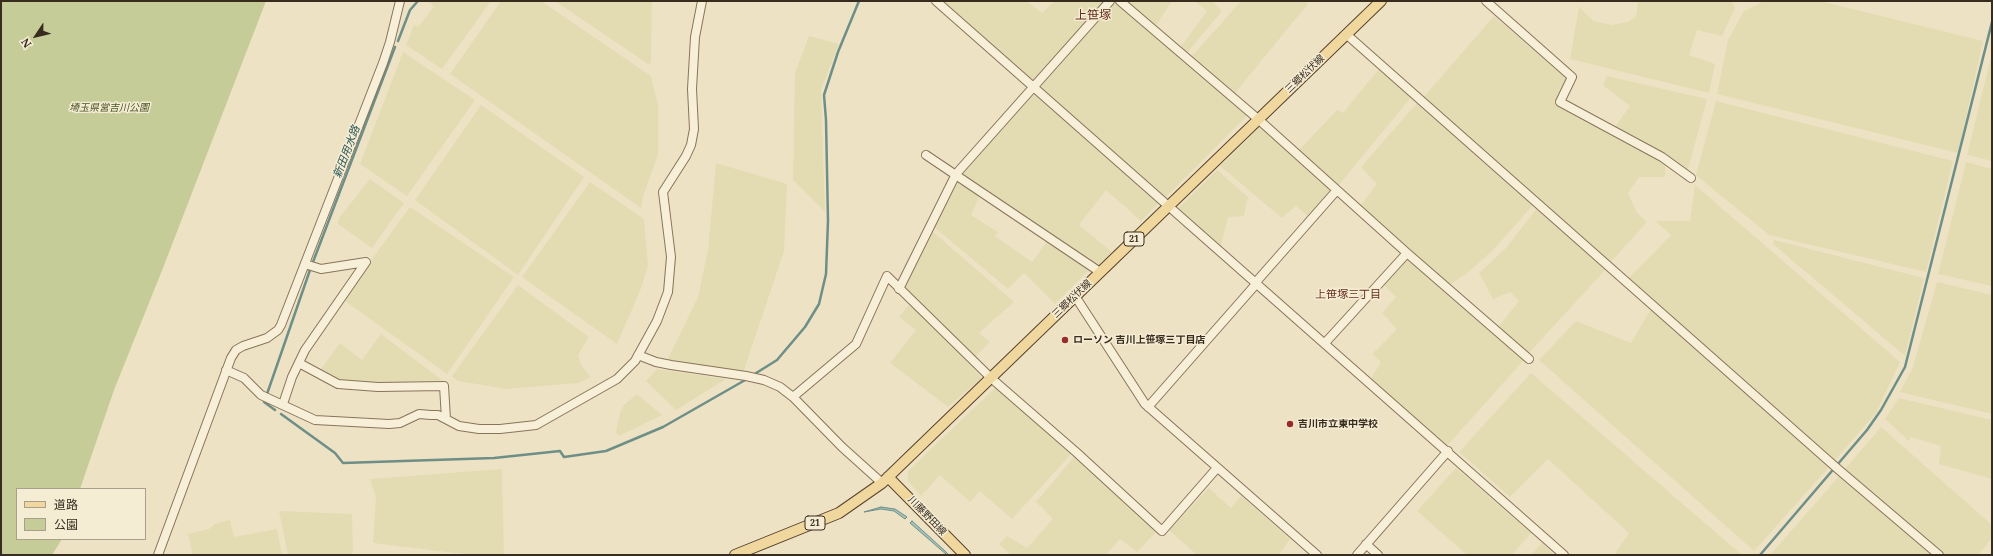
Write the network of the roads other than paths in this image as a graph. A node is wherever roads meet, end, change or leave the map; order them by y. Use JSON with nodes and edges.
{"nodes":[{"id":1,"x":400,"y":1,"type":"edge"},
{"id":2,"x":702,"y":1,"type":"edge"},
{"id":3,"x":936,"y":1,"type":"edge"},
{"id":4,"x":1110,"y":1,"type":"edge"},
{"id":5,"x":1120,"y":1,"type":"edge"},
{"id":6,"x":1381,"y":1,"type":"edge"},
{"id":7,"x":1486,"y":1,"type":"edge"},
{"id":8,"x":1346,"y":34,"type":"junction"},
{"id":9,"x":1033,"y":86,"type":"junction"},
{"id":10,"x":1258,"y":119,"type":"junction"},
{"id":11,"x":926,"y":155,"type":"dead end"},
{"id":12,"x":956,"y":174,"type":"junction"},
{"id":13,"x":1691,"y":178,"type":"dead end"},
{"id":14,"x":1336,"y":190,"type":"junction"},
{"id":15,"x":1168,"y":206,"type":"junction"},
{"id":16,"x":1407,"y":253,"type":"junction"},
{"id":17,"x":305,"y":264,"type":"junction"},
{"id":18,"x":1100,"y":272,"type":"junction"},
{"id":19,"x":1256,"y":282,"type":"junction"},
{"id":20,"x":900,"y":288,"type":"junction"},
{"id":21,"x":1075,"y":296,"type":"junction"},
{"id":22,"x":1325,"y":343,"type":"junction"},
{"id":23,"x":638,"y":355,"type":"junction"},
{"id":24,"x":1529,"y":359,"type":"dead end"},
{"id":25,"x":299,"y":363,"type":"junction"},
{"id":26,"x":226,"y":370,"type":"junction"},
{"id":27,"x":991,"y":378,"type":"junction"},
{"id":28,"x":793,"y":397,"type":"junction"},
{"id":29,"x":283,"y":404,"type":"junction"},
{"id":30,"x":1148,"y":407,"type":"junction"},
{"id":31,"x":446,"y":419,"type":"junction"},
{"id":32,"x":1448,"y":452,"type":"junction"},
{"id":33,"x":1218,"y":468,"type":"junction"},
{"id":34,"x":885,"y":480,"type":"junction"},
{"id":35,"x":1366,"y":544,"type":"junction"},
{"id":36,"x":158,"y":555,"type":"edge"},
{"id":37,"x":735,"y":555,"type":"edge"},
{"id":38,"x":965,"y":555,"type":"edge"},
{"id":39,"x":1317,"y":555,"type":"edge"},
{"id":40,"x":1357,"y":555,"type":"edge"},
{"id":41,"x":1378,"y":555,"type":"edge"},
{"id":42,"x":1564,"y":555,"type":"edge"},
{"id":43,"x":1939,"y":555,"type":"edge"}],
"edges":[{"from":1,"to":17,"type":"street"},
{"from":2,"to":23,"type":"street"},
{"from":3,"to":9,"type":"street"},
{"from":4,"to":9,"type":"street"},
{"from":5,"to":10,"type":"street"},
{"from":6,"to":8,"type":"main road","name":"三郷松伏線","number":"21"},
{"from":7,"to":13,"type":"street"},
{"from":8,"to":10,"type":"main road","name":"三郷松伏線","number":"21"},
{"from":8,"to":43,"type":"street"},
{"from":9,"to":12,"type":"street"},
{"from":9,"to":15,"type":"street"},
{"from":10,"to":14,"type":"street"},
{"from":10,"to":15,"type":"main road","name":"三郷松伏線","number":"21"},
{"from":11,"to":12,"type":"street"},
{"from":12,"to":18,"type":"street"},
{"from":12,"to":20,"type":"street"},
{"from":14,"to":16,"type":"street"},
{"from":14,"to":19,"type":"street"},
{"from":15,"to":18,"type":"main road","name":"三郷松伏線","number":"21"},
{"from":15,"to":19,"type":"street"},
{"from":16,"to":22,"type":"street"},
{"from":16,"to":24,"type":"street"},
{"from":17,"to":25,"type":"street"},
{"from":17,"to":26,"type":"street"},
{"from":18,"to":21,"type":"main road","name":"三郷松伏線","number":"21"},
{"from":19,"to":22,"type":"street"},
{"from":19,"to":30,"type":"street"},
{"from":20,"to":27,"type":"street"},
{"from":20,"to":28,"type":"street"},
{"from":21,"to":27,"type":"main road","name":"三郷松伏線","number":"21"},
{"from":21,"to":30,"type":"street"},
{"from":22,"to":32,"type":"street"},
{"from":23,"to":28,"type":"street"},
{"from":23,"to":31,"type":"street"},
{"from":25,"to":29,"type":"street"},
{"from":25,"to":31,"type":"street"},
{"from":26,"to":29,"type":"street"},
{"from":26,"to":36,"type":"street"},
{"from":27,"to":33,"type":"street"},
{"from":27,"to":34,"type":"main road","name":"三郷松伏線","number":"21"},
{"from":28,"to":34,"type":"street"},
{"from":29,"to":31,"type":"street"},
{"from":30,"to":33,"type":"street"},
{"from":32,"to":35,"type":"street"},
{"from":32,"to":42,"type":"street"},
{"from":33,"to":39,"type":"street"},
{"from":34,"to":37,"type":"main road","name":"三郷松伏線","number":"21"},
{"from":34,"to":38,"type":"main road","name":"川藤野田線"},
{"from":35,"to":40,"type":"street"},
{"from":35,"to":41,"type":"street"}]}
